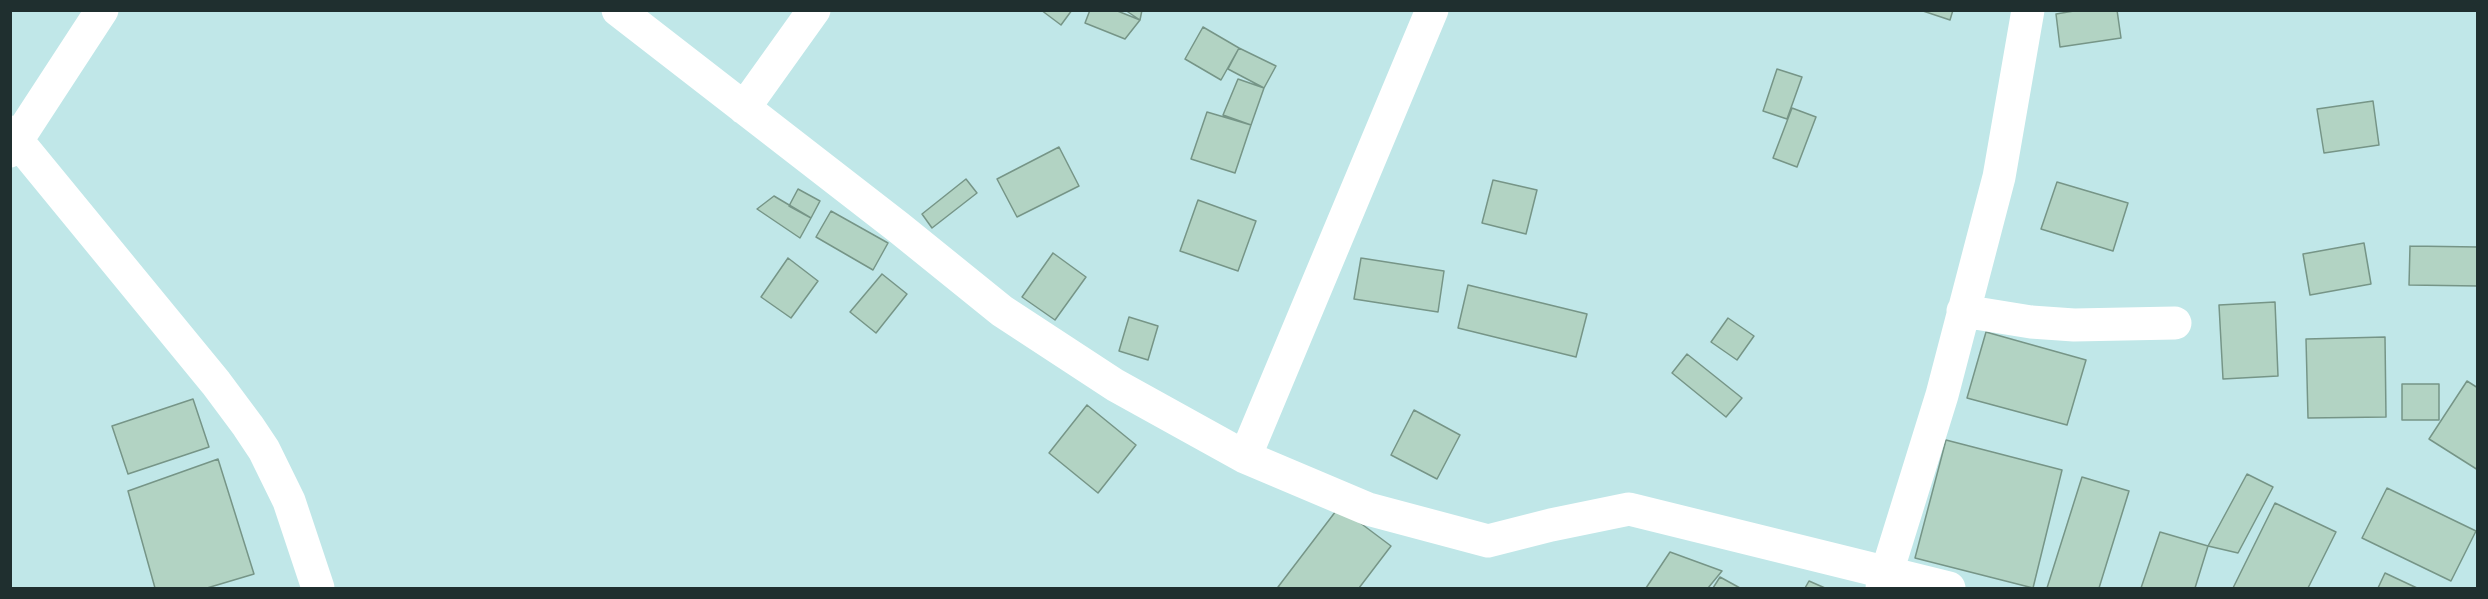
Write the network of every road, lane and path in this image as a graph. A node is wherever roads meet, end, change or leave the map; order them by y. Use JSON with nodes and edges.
{"nodes":[{"id":1,"x":102,"y":10,"type":"edge"},
{"id":2,"x":618,"y":10,"type":"edge"},
{"id":3,"x":814,"y":10,"type":"edge"},
{"id":4,"x":1432,"y":10,"type":"edge"},
{"id":5,"x":2028,"y":10,"type":"edge"},
{"id":6,"x":744,"y":108,"type":"junction"},
{"id":7,"x":13,"y":141,"type":"edge"},
{"id":8,"x":1963,"y":311,"type":"junction"},
{"id":9,"x":2175,"y":323,"type":"dead end"},
{"id":10,"x":1245,"y":457,"type":"junction"},
{"id":11,"x":1885,"y":581,"type":"edge"},
{"id":12,"x":318,"y":588,"type":"edge"},
{"id":13,"x":1949,"y":588,"type":"edge"}],
"edges":[{"from":1,"to":7,"type":"street"},
{"from":2,"to":6,"type":"street"},
{"from":3,"to":6,"type":"street"},
{"from":4,"to":10,"type":"street"},
{"from":5,"to":8,"type":"street"},
{"from":6,"to":10,"type":"street"},
{"from":7,"to":12,"type":"street"},
{"from":8,"to":9,"type":"street"},
{"from":8,"to":11,"type":"street"},
{"from":10,"to":11,"type":"street"},
{"from":11,"to":13,"type":"street"}]}
